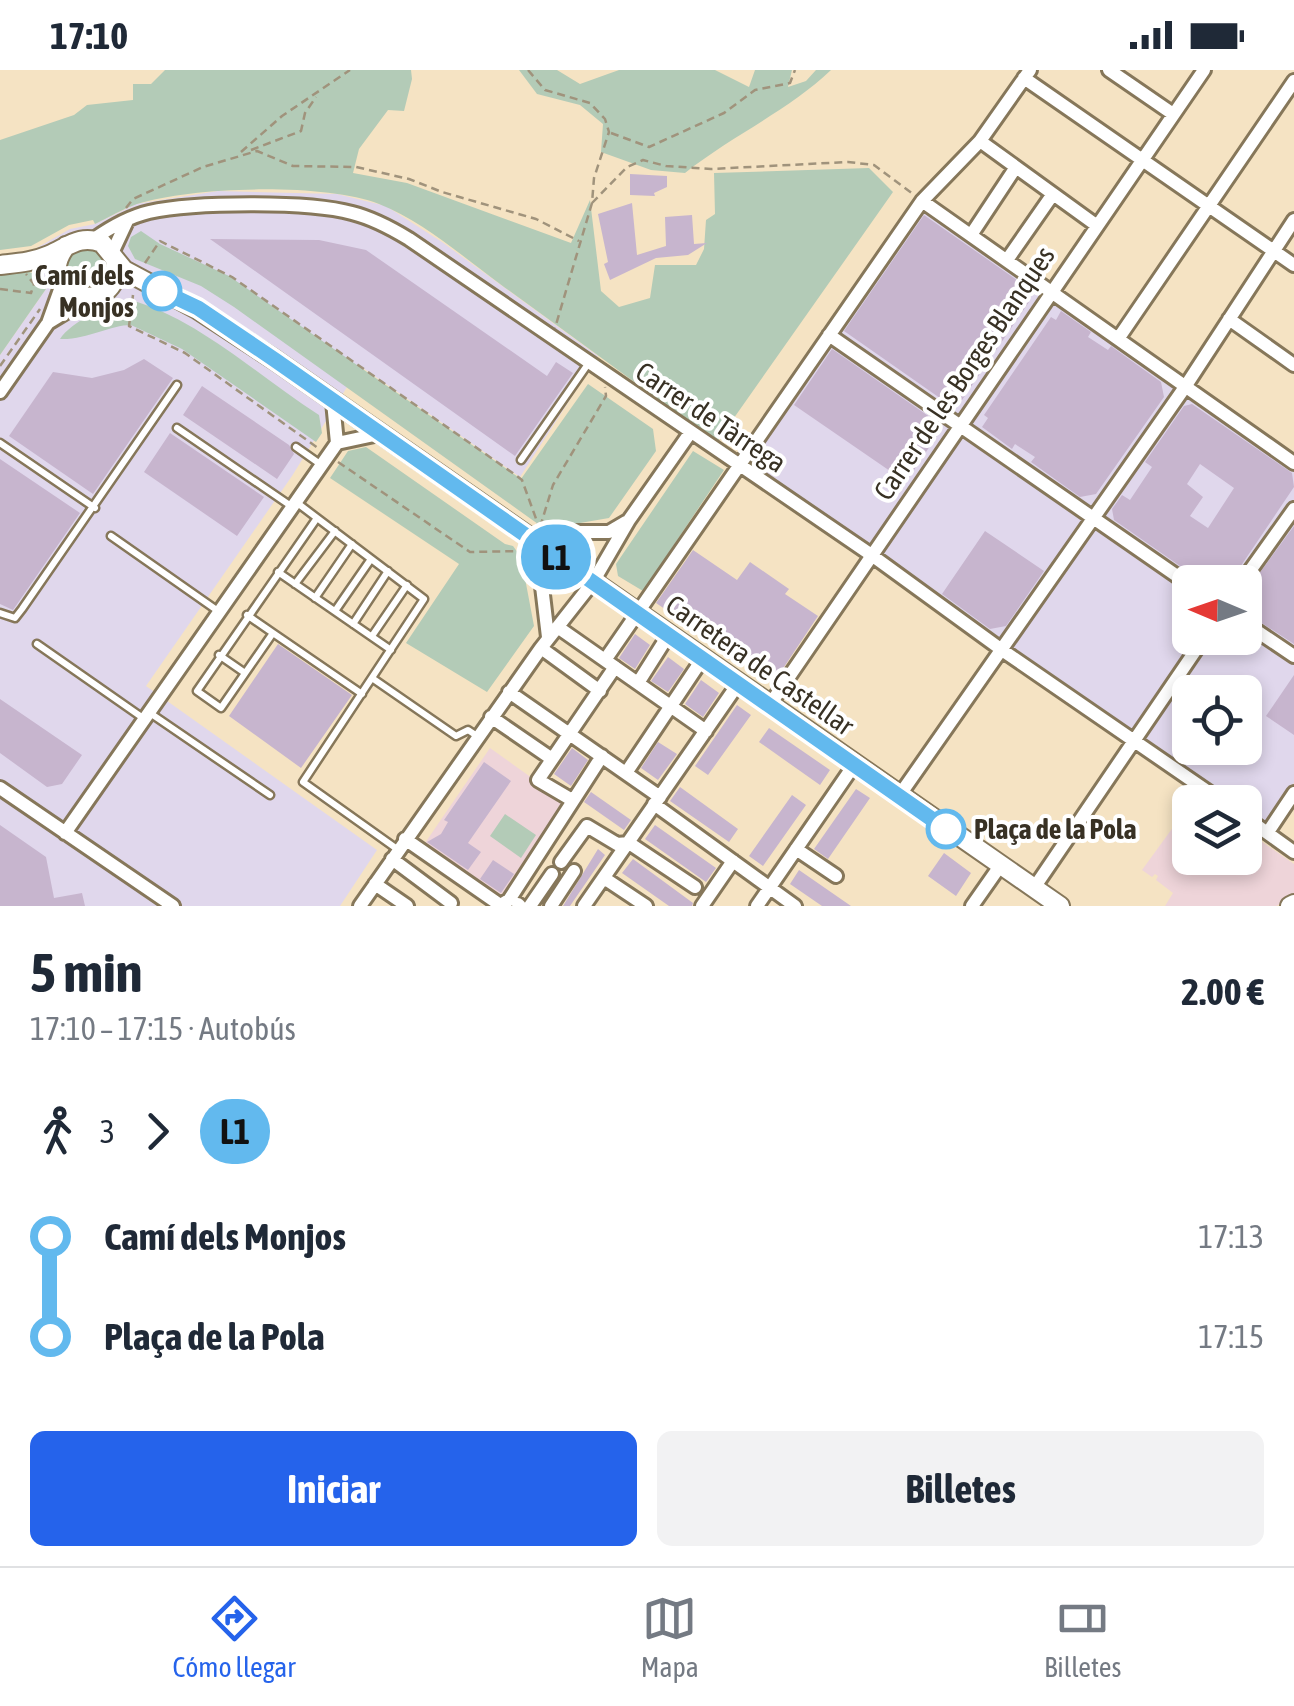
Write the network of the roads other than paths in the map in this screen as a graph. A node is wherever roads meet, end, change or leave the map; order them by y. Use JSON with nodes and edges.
{"nodes":[{"id":1,"x":1110,"y":70,"type":"edge"},
{"id":2,"x":1200,"y":72,"type":"edge"},
{"id":3,"x":1027,"y":74,"type":"edge"},
{"id":4,"x":1292,"y":74,"type":"edge"},
{"id":5,"x":1173,"y":114,"type":"junction"},
{"id":6,"x":980,"y":142,"type":"junction"},
{"id":7,"x":1141,"y":158,"type":"junction"},
{"id":8,"x":1016,"y":167,"type":"junction"},
{"id":9,"x":1053,"y":194,"type":"junction"},
{"id":10,"x":922,"y":200,"type":"junction"},
{"id":11,"x":1208,"y":205,"type":"junction"},
{"id":12,"x":126,"y":216,"type":"junction"},
{"id":13,"x":1294,"y":220,"type":"edge"},
{"id":14,"x":1096,"y":225,"type":"junction"},
{"id":15,"x":971,"y":235,"type":"junction"},
{"id":16,"x":94,"y":240,"type":"junction"},
{"id":17,"x":67,"y":246,"type":"junction"},
{"id":18,"x":1273,"y":250,"type":"junction"},
{"id":19,"x":113,"y":256,"type":"junction"},
{"id":20,"x":1007,"y":260,"type":"junction"},
{"id":21,"x":0,"y":265,"type":"edge"},
{"id":22,"x":1294,"y":265,"type":"edge"},
{"id":23,"x":30,"y":267,"type":"junction"},
{"id":24,"x":60,"y":281,"type":"junction"},
{"id":25,"x":110,"y":286,"type":"junction"},
{"id":26,"x":155,"y":288,"type":"junction"},
{"id":27,"x":1050,"y":291,"type":"junction"},
{"id":28,"x":89,"y":298,"type":"junction"},
{"id":29,"x":1229,"y":319,"type":"junction"},
{"id":30,"x":48,"y":323,"type":"junction"},
{"id":31,"x":828,"y":334,"type":"junction"},
{"id":32,"x":1118,"y":339,"type":"junction"},
{"id":33,"x":588,"y":364,"type":"junction"},
{"id":34,"x":1294,"y":364,"type":"edge"},
{"id":35,"x":177,"y":386,"type":"dead end"},
{"id":36,"x":1185,"y":387,"type":"junction"},
{"id":37,"x":0,"y":392,"type":"edge"},
{"id":38,"x":333,"y":402,"type":"junction"},
{"id":39,"x":960,"y":424,"type":"junction"},
{"id":40,"x":177,"y":428,"type":"dead end"},
{"id":41,"x":690,"y":433,"type":"junction"},
{"id":42,"x":378,"y":434,"type":"junction"},
{"id":43,"x":0,"y":443,"type":"edge"},
{"id":44,"x":337,"y":443,"type":"junction"},
{"id":45,"x":296,"y":447,"type":"dead end"},
{"id":46,"x":520,"y":460,"type":"dead end"},
{"id":47,"x":1294,"y":462,"type":"edge"},
{"id":48,"x":322,"y":465,"type":"junction"},
{"id":49,"x":738,"y":466,"type":"junction"},
{"id":50,"x":294,"y":504,"type":"junction"},
{"id":51,"x":95,"y":508,"type":"junction"},
{"id":52,"x":1294,"y":509,"type":"edge"},
{"id":53,"x":1093,"y":517,"type":"junction"},
{"id":54,"x":317,"y":518,"type":"junction"},
{"id":55,"x":629,"y":520,"type":"junction"},
{"id":56,"x":335,"y":531,"type":"junction"},
{"id":57,"x":597,"y":534,"type":"junction"},
{"id":58,"x":110,"y":536,"type":"dead end"},
{"id":59,"x":536,"y":539,"type":"junction"},
{"id":60,"x":352,"y":544,"type":"junction"},
{"id":61,"x":870,"y":554,"type":"junction"},
{"id":62,"x":606,"y":556,"type":"junction"},
{"id":63,"x":371,"y":558,"type":"junction"},
{"id":64,"x":1254,"y":565,"type":"edge"},
{"id":65,"x":388,"y":571,"type":"junction"},
{"id":66,"x":278,"y":572,"type":"junction"},
{"id":67,"x":1172,"y":572,"type":"edge"},
{"id":68,"x":593,"y":582,"type":"junction"},
{"id":69,"x":295,"y":584,"type":"junction"},
{"id":70,"x":406,"y":585,"type":"junction"},
{"id":71,"x":543,"y":597,"type":"junction"},
{"id":72,"x":315,"y":598,"type":"junction"},
{"id":73,"x":335,"y":611,"type":"junction"},
{"id":74,"x":570,"y":611,"type":"junction"},
{"id":75,"x":218,"y":612,"type":"junction"},
{"id":76,"x":638,"y":612,"type":"junction"},
{"id":77,"x":0,"y":613,"type":"edge"},
{"id":78,"x":247,"y":616,"type":"junction"},
{"id":79,"x":354,"y":624,"type":"junction"},
{"id":80,"x":274,"y":634,"type":"junction"},
{"id":81,"x":669,"y":634,"type":"junction"},
{"id":82,"x":1262,"y":634,"type":"edge"},
{"id":83,"x":372,"y":636,"type":"junction"},
{"id":84,"x":550,"y":638,"type":"junction"},
{"id":85,"x":37,"y":644,"type":"dead end"},
{"id":86,"x":391,"y":650,"type":"junction"},
{"id":87,"x":1002,"y":650,"type":"junction"},
{"id":88,"x":219,"y":655,"type":"junction"},
{"id":89,"x":1193,"y":655,"type":"edge"},
{"id":90,"x":1294,"y":656,"type":"edge"},
{"id":91,"x":703,"y":658,"type":"junction"},
{"id":92,"x":610,"y":664,"type":"junction"},
{"id":93,"x":246,"y":674,"type":"junction"},
{"id":94,"x":372,"y":678,"type":"junction"},
{"id":95,"x":638,"y":683,"type":"junction"},
{"id":96,"x":738,"y":684,"type":"junction"},
{"id":97,"x":600,"y":691,"type":"junction"},
{"id":98,"x":509,"y":692,"type":"junction"},
{"id":99,"x":362,"y":694,"type":"junction"},
{"id":100,"x":671,"y":706,"type":"junction"},
{"id":101,"x":769,"y":706,"type":"junction"},
{"id":102,"x":146,"y":716,"type":"junction"},
{"id":103,"x":491,"y":718,"type":"junction"},
{"id":104,"x":706,"y":731,"type":"junction"},
{"id":105,"x":570,"y":734,"type":"junction"},
{"id":106,"x":478,"y":736,"type":"junction"},
{"id":107,"x":1134,"y":742,"type":"junction"},
{"id":108,"x":602,"y":756,"type":"junction"},
{"id":109,"x":552,"y":759,"type":"junction"},
{"id":110,"x":854,"y":765,"type":"junction"},
{"id":111,"x":626,"y":772,"type":"junction"},
{"id":112,"x":1198,"y":785,"type":"edge"},
{"id":113,"x":0,"y":788,"type":"edge"},
{"id":114,"x":1294,"y":793,"type":"edge"},
{"id":115,"x":270,"y":796,"type":"dead end"},
{"id":116,"x":899,"y":796,"type":"junction"},
{"id":117,"x":572,"y":800,"type":"junction"},
{"id":118,"x":657,"y":801,"type":"junction"},
{"id":119,"x":1262,"y":828,"type":"edge"},
{"id":120,"x":1268,"y":832,"type":"junction"},
{"id":121,"x":65,"y":833,"type":"junction"},
{"id":122,"x":628,"y":844,"type":"junction"},
{"id":123,"x":796,"y":849,"type":"junction"},
{"id":124,"x":398,"y":850,"type":"junction"},
{"id":125,"x":1294,"y":852,"type":"edge"},
{"id":126,"x":733,"y":860,"type":"junction"},
{"id":127,"x":1000,"y":866,"type":"junction"},
{"id":128,"x":574,"y":871,"type":"dead end"},
{"id":129,"x":836,"y":876,"type":"dead end"},
{"id":130,"x":604,"y":878,"type":"junction"},
{"id":131,"x":466,"y":882,"type":"junction"},
{"id":132,"x":375,"y":884,"type":"junction"},
{"id":133,"x":694,"y":887,"type":"dead end"},
{"id":134,"x":770,"y":887,"type":"junction"},
{"id":135,"x":1034,"y":888,"type":"junction"},
{"id":136,"x":450,"y":904,"type":"edge"},
{"id":137,"x":499,"y":905,"type":"edge"},
{"id":138,"x":523,"y":905,"type":"edge"},
{"id":139,"x":173,"y":906,"type":"edge"},
{"id":140,"x":360,"y":906,"type":"edge"},
{"id":141,"x":407,"y":906,"type":"edge"},
{"id":142,"x":550,"y":906,"type":"edge"},
{"id":143,"x":584,"y":906,"type":"edge"},
{"id":144,"x":646,"y":906,"type":"edge"},
{"id":145,"x":702,"y":906,"type":"edge"},
{"id":146,"x":757,"y":906,"type":"edge"},
{"id":147,"x":795,"y":906,"type":"edge"},
{"id":148,"x":972,"y":906,"type":"edge"},
{"id":149,"x":1050,"y":906,"type":"edge"},
{"id":150,"x":1060,"y":906,"type":"edge"}],
"edges":[{"from":1,"to":5,"type":"street"},
{"from":2,"to":5,"type":"street","name":"Carrer de les Borges Blanques"},
{"from":3,"to":6,"type":"street"},
{"from":3,"to":7,"type":"street"},
{"from":4,"to":11,"type":"street"},
{"from":5,"to":7,"type":"street","name":"Carrer de les Borges Blanques"},
{"from":6,"to":8,"type":"street"},
{"from":6,"to":10,"type":"street"},
{"from":7,"to":11,"type":"street"},
{"from":7,"to":14,"type":"street","name":"Carrer de les Borges Blanques"},
{"from":8,"to":9,"type":"street"},
{"from":8,"to":15,"type":"street"},
{"from":9,"to":14,"type":"street"},
{"from":9,"to":20,"type":"street"},
{"from":10,"to":15,"type":"street"},
{"from":10,"to":31,"type":"street"},
{"from":11,"to":18,"type":"street"},
{"from":11,"to":32,"type":"street"},
{"from":12,"to":16,"type":"street","name":"Carrer de Tàrrega"},
{"from":12,"to":19,"type":"street"},
{"from":12,"to":33,"type":"street","name":"Carrer de Tàrrega"},
{"from":13,"to":18,"type":"street"},
{"from":14,"to":27,"type":"street","name":"Carrer de les Borges Blanques"},
{"from":15,"to":20,"type":"street"},
{"from":16,"to":17,"type":"street"},
{"from":16,"to":19,"type":"street"},
{"from":17,"to":23,"type":"street"},
{"from":17,"to":24,"type":"street"},
{"from":18,"to":22,"type":"street"},
{"from":18,"to":29,"type":"street"},
{"from":19,"to":25,"type":"street"},
{"from":19,"to":26,"type":"street","name":"Carretera de Castellar"},
{"from":20,"to":27,"type":"street"},
{"from":21,"to":23,"type":"street"},
{"from":23,"to":24,"type":"street"},
{"from":24,"to":28,"type":"street"},
{"from":24,"to":30,"type":"street"},
{"from":25,"to":26,"type":"street","name":"Carretera de Castellar"},
{"from":25,"to":28,"type":"street"},
{"from":26,"to":38,"type":"street","name":"Carretera de Castellar"},
{"from":27,"to":32,"type":"street"},
{"from":27,"to":39,"type":"street","name":"Carrer de les Borges Blanques"},
{"from":28,"to":30,"type":"street"},
{"from":29,"to":34,"type":"street"},
{"from":29,"to":36,"type":"street"},
{"from":30,"to":37,"type":"street"},
{"from":31,"to":39,"type":"street"},
{"from":31,"to":49,"type":"street"},
{"from":32,"to":36,"type":"street"},
{"from":33,"to":41,"type":"street","name":"Carrer de Tàrrega"},
{"from":33,"to":46,"type":"lane"},
{"from":35,"to":51,"type":"lane"},
{"from":36,"to":47,"type":"street"},
{"from":36,"to":53,"type":"street"},
{"from":38,"to":42,"type":"street","name":"Carretera de Castellar"},
{"from":38,"to":44,"type":"street"},
{"from":39,"to":53,"type":"street"},
{"from":39,"to":61,"type":"street","name":"Carrer de les Borges Blanques"},
{"from":40,"to":50,"type":"lane"},
{"from":41,"to":49,"type":"street","name":"Carrer de Tàrrega"},
{"from":41,"to":55,"type":"street"},
{"from":42,"to":44,"type":"street"},
{"from":42,"to":59,"type":"street","name":"Carretera de Castellar"},
{"from":43,"to":51,"type":"lane"},
{"from":44,"to":48,"type":"street"},
{"from":45,"to":48,"type":"lane"},
{"from":48,"to":50,"type":"street"},
{"from":49,"to":61,"type":"street","name":"Carrer de Tàrrega"},
{"from":49,"to":76,"type":"street"},
{"from":50,"to":54,"type":"lane"},
{"from":50,"to":75,"type":"street"},
{"from":51,"to":77,"type":"lane"},
{"from":52,"to":64,"type":"street"},
{"from":53,"to":67,"type":"street"},
{"from":53,"to":87,"type":"street"},
{"from":54,"to":56,"type":"lane"},
{"from":54,"to":66,"type":"lane"},
{"from":55,"to":57,"type":"street"},
{"from":55,"to":62,"type":"street"},
{"from":56,"to":60,"type":"lane"},
{"from":56,"to":69,"type":"lane"},
{"from":57,"to":59,"type":"street"},
{"from":57,"to":62,"type":"street"},
{"from":58,"to":75,"type":"lane"},
{"from":59,"to":68,"type":"street","name":"Carretera de Castellar"},
{"from":59,"to":71,"type":"street"},
{"from":60,"to":63,"type":"lane"},
{"from":60,"to":72,"type":"lane"},
{"from":61,"to":87,"type":"street","name":"Carrer de Tàrrega"},
{"from":61,"to":101,"type":"street","name":"Carrer de les Borges Blanques"},
{"from":62,"to":68,"type":"street"},
{"from":63,"to":65,"type":"lane"},
{"from":63,"to":73,"type":"lane"},
{"from":65,"to":70,"type":"lane"},
{"from":65,"to":79,"type":"lane"},
{"from":66,"to":69,"type":"lane"},
{"from":66,"to":78,"type":"lane"},
{"from":68,"to":74,"type":"street"},
{"from":68,"to":76,"type":"street","name":"Carretera de Castellar"},
{"from":69,"to":72,"type":"lane"},
{"from":70,"to":83,"type":"lane"},
{"from":70,"to":86,"type":"lane"},
{"from":71,"to":74,"type":"street"},
{"from":71,"to":84,"type":"street"},
{"from":72,"to":73,"type":"lane"},
{"from":73,"to":79,"type":"lane"},
{"from":74,"to":84,"type":"street"},
{"from":75,"to":102,"type":"street"},
{"from":76,"to":81,"type":"street","name":"Carretera de Castellar"},
{"from":76,"to":92,"type":"street"},
{"from":78,"to":80,"type":"lane"},
{"from":78,"to":88,"type":"lane"},
{"from":79,"to":83,"type":"lane"},
{"from":80,"to":93,"type":"lane"},
{"from":80,"to":99,"type":"lane"},
{"from":81,"to":91,"type":"street","name":"Carretera de Castellar"},
{"from":81,"to":95,"type":"street"},
{"from":82,"to":90,"type":"street"},
{"from":83,"to":86,"type":"lane"},
{"from":84,"to":92,"type":"street"},
{"from":84,"to":97,"type":"street"},
{"from":84,"to":98,"type":"street"},
{"from":85,"to":102,"type":"lane"},
{"from":86,"to":94,"type":"lane"},
{"from":87,"to":107,"type":"street","name":"Carrer de Tàrrega"},
{"from":87,"to":116,"type":"street"},
{"from":88,"to":93,"type":"lane"},
{"from":88,"to":93,"type":"lane"},
{"from":89,"to":107,"type":"street"},
{"from":91,"to":96,"type":"street","name":"Carretera de Castellar"},
{"from":91,"to":100,"type":"street"},
{"from":92,"to":95,"type":"street"},
{"from":92,"to":97,"type":"street"},
{"from":94,"to":99,"type":"lane"},
{"from":94,"to":106,"type":"lane"},
{"from":95,"to":100,"type":"street"},
{"from":96,"to":101,"type":"street","name":"Carretera de Castellar"},
{"from":96,"to":104,"type":"street"},
{"from":97,"to":105,"type":"street"},
{"from":98,"to":103,"type":"street"},
{"from":98,"to":105,"type":"street"},
{"from":99,"to":124,"type":"lane"},
{"from":100,"to":104,"type":"street"},
{"from":100,"to":111,"type":"street"},
{"from":101,"to":110,"type":"street","name":"Carretera de Castellar"},
{"from":102,"to":115,"type":"lane"},
{"from":102,"to":121,"type":"street"},
{"from":103,"to":106,"type":"street"},
{"from":103,"to":109,"type":"street"},
{"from":104,"to":118,"type":"street"},
{"from":105,"to":108,"type":"street"},
{"from":105,"to":109,"type":"street"},
{"from":106,"to":124,"type":"street"},
{"from":107,"to":112,"type":"street","name":"Carrer de Tàrrega"},
{"from":107,"to":135,"type":"street"},
{"from":108,"to":111,"type":"street"},
{"from":108,"to":117,"type":"street"},
{"from":109,"to":117,"type":"street"},
{"from":110,"to":116,"type":"street","name":"Carretera de Castellar"},
{"from":110,"to":123,"type":"street"},
{"from":111,"to":118,"type":"street"},
{"from":113,"to":121,"type":"street"},
{"from":114,"to":120,"type":"street"},
{"from":116,"to":127,"type":"street","name":"Carretera de Castellar"},
{"from":117,"to":137,"type":"street"},
{"from":118,"to":122,"type":"street"},
{"from":118,"to":126,"type":"street"},
{"from":119,"to":120,"type":"street"},
{"from":120,"to":125,"type":"street"},
{"from":121,"to":139,"type":"street"},
{"from":122,"to":130,"type":"street"},
{"from":122,"to":133,"type":"street"},
{"from":122,"to":138,"type":"street"},
{"from":123,"to":129,"type":"street"},
{"from":123,"to":134,"type":"street"},
{"from":124,"to":131,"type":"street"},
{"from":124,"to":132,"type":"street"},
{"from":124,"to":136,"type":"street"},
{"from":126,"to":134,"type":"street"},
{"from":126,"to":145,"type":"street"},
{"from":127,"to":135,"type":"street","name":"Carretera de Castellar"},
{"from":127,"to":148,"type":"street"},
{"from":128,"to":142,"type":"street"},
{"from":130,"to":143,"type":"street"},
{"from":130,"to":144,"type":"street"},
{"from":131,"to":136,"type":"street"},
{"from":131,"to":137,"type":"street"},
{"from":132,"to":140,"type":"street"},
{"from":132,"to":141,"type":"street"},
{"from":134,"to":146,"type":"street"},
{"from":134,"to":147,"type":"street"},
{"from":135,"to":149,"type":"street","name":"Carretera de Castellar"},
{"from":135,"to":150,"type":"street","name":"Carretera de Castellar"}]}
